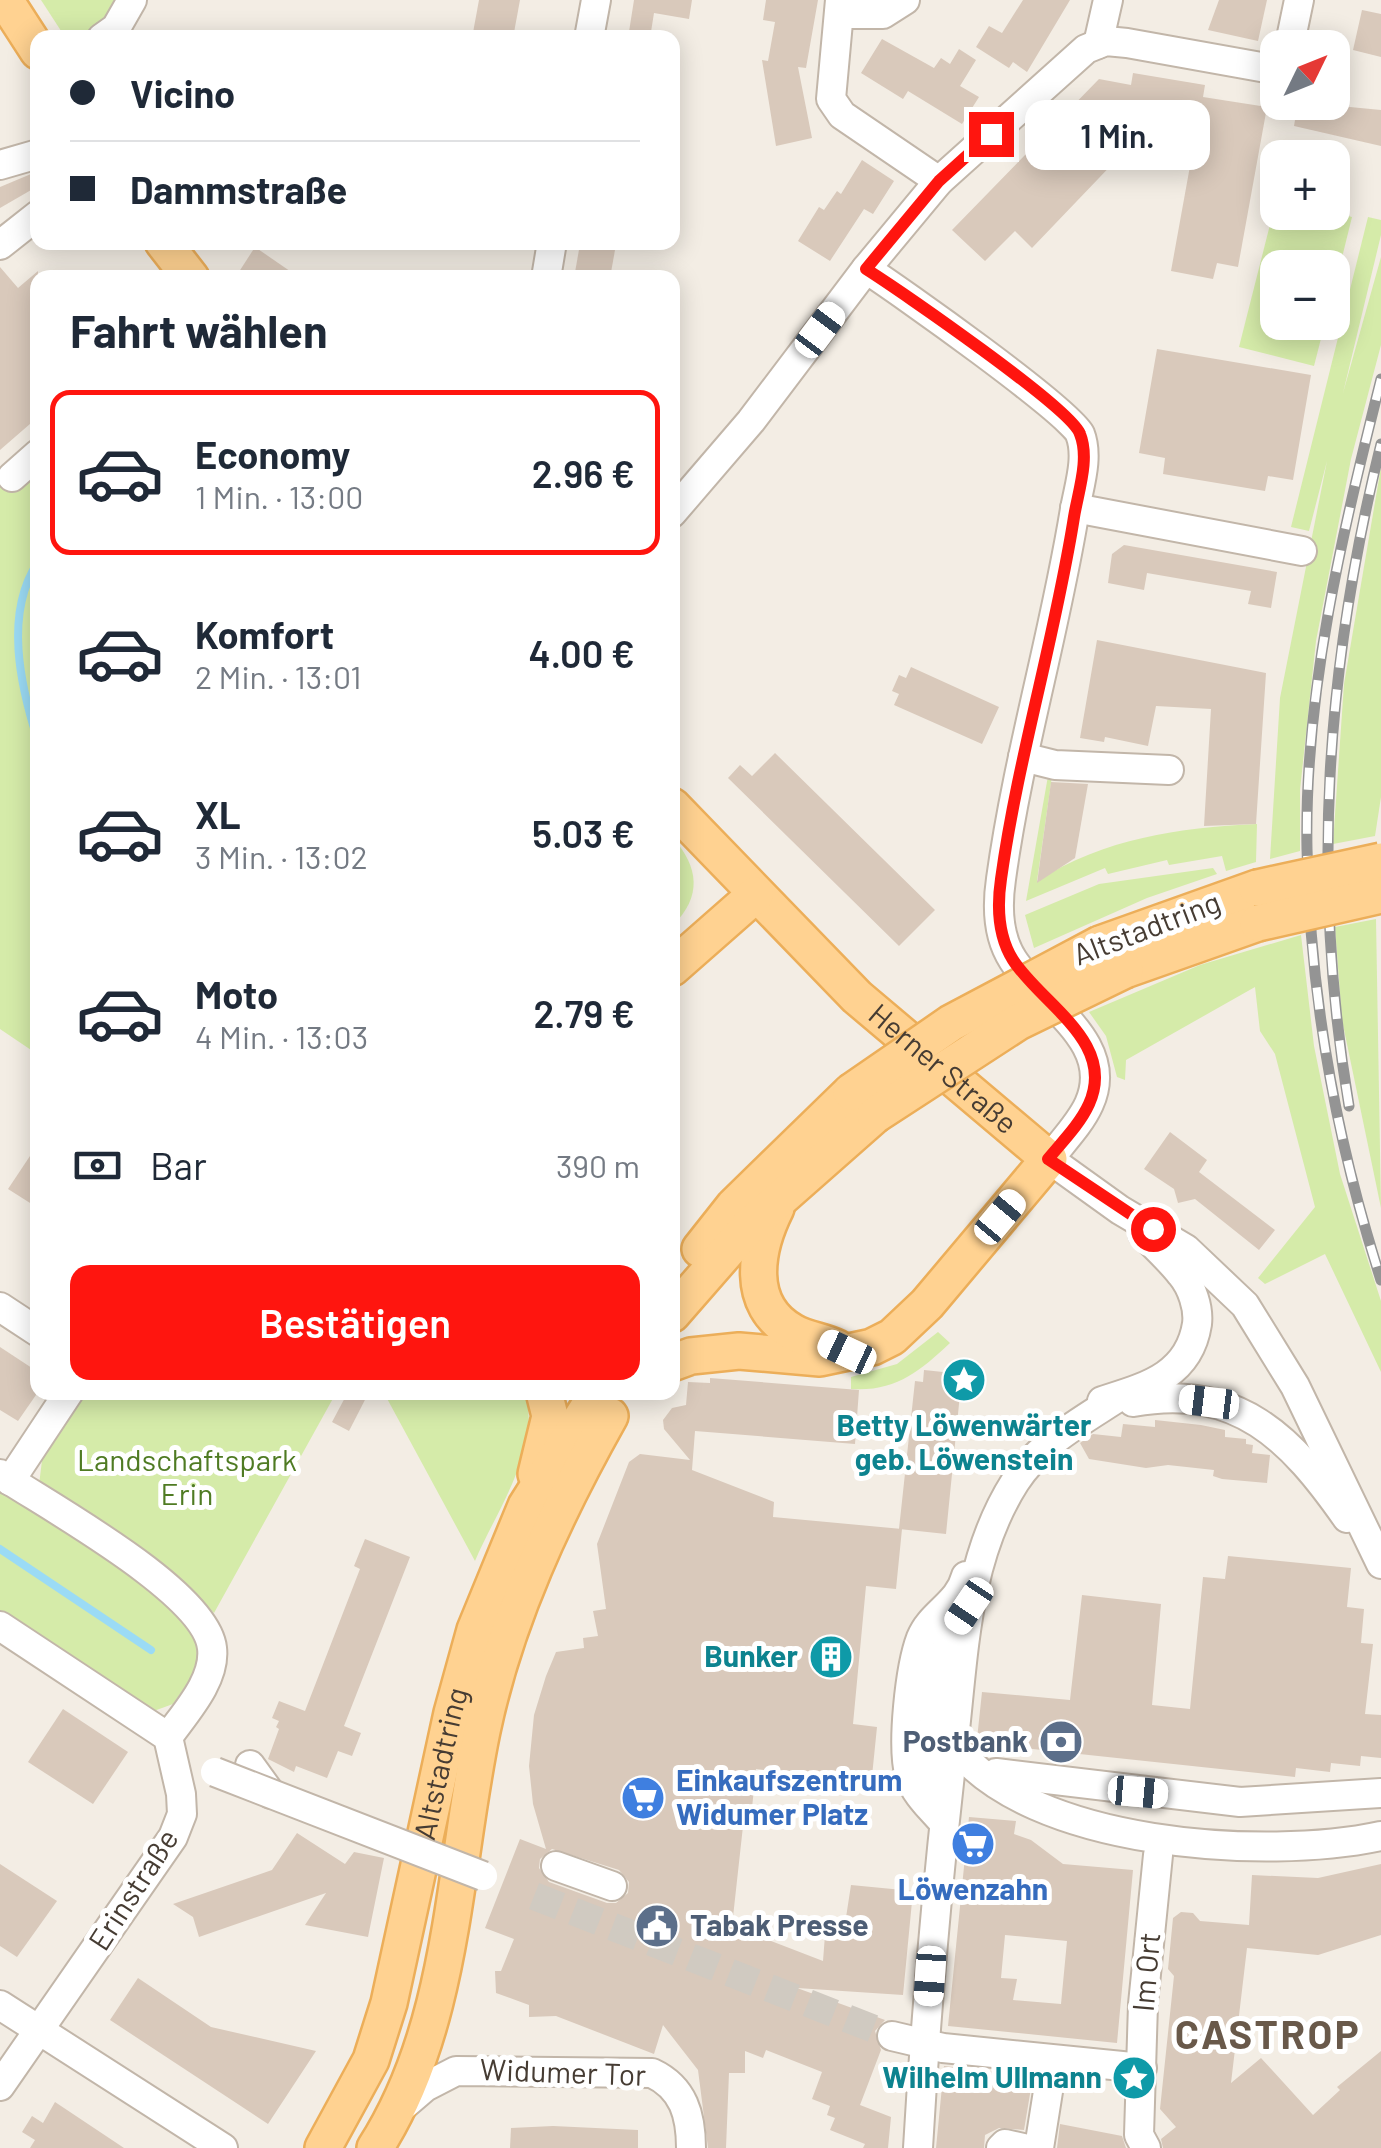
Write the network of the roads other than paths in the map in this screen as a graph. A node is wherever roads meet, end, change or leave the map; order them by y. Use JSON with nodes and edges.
{"nodes":[{"id":1,"x":4,"y":0,"type":"edge"},
{"id":2,"x":132,"y":0,"type":"edge"},
{"id":3,"x":596,"y":0,"type":"edge"},
{"id":4,"x":906,"y":0,"type":"edge"},
{"id":5,"x":1108,"y":0,"type":"edge"},
{"id":6,"x":1299,"y":0,"type":"edge"},
{"id":7,"x":839,"y":7,"type":"edge"},
{"id":8,"x":113,"y":30,"type":"edge"},
{"id":9,"x":590,"y":30,"type":"edge"},
{"id":10,"x":1293,"y":30,"type":"edge"},
{"id":11,"x":30,"y":39,"type":"edge"},
{"id":12,"x":1098,"y":44,"type":"junction"},
{"id":13,"x":1260,"y":67,"type":"edge"},
{"id":14,"x":30,"y":156,"type":"edge"},
{"id":15,"x":0,"y":165,"type":"edge"},
{"id":16,"x":939,"y":181,"type":"junction"},
{"id":17,"x":30,"y":222,"type":"edge"},
{"id":18,"x":0,"y":245,"type":"edge"},
{"id":19,"x":169,"y":250,"type":"edge"},
{"id":20,"x":866,"y":269,"type":"junction"},
{"id":21,"x":185,"y":270,"type":"edge"},
{"id":22,"x":30,"y":461,"type":"edge"},
{"id":23,"x":12,"y":477,"type":"dead end"},
{"id":24,"x":680,"y":503,"type":"edge"},
{"id":25,"x":1075,"y":508,"type":"junction"},
{"id":26,"x":1302,"y":551,"type":"dead end"},
{"id":27,"x":1023,"y":757,"type":"junction"},
{"id":28,"x":1169,"y":770,"type":"dead end"},
{"id":29,"x":680,"y":815,"type":"edge"},
{"id":30,"x":1381,"y":861,"type":"edge"},
{"id":31,"x":755,"y":895,"type":"junction"},
{"id":32,"x":1381,"y":895,"type":"edge"},
{"id":33,"x":1258,"y":905,"type":"junction"},
{"id":34,"x":680,"y":961,"type":"edge"},
{"id":35,"x":863,"y":1104,"type":"junction"},
{"id":36,"x":1048,"y":1159,"type":"junction"},
{"id":37,"x":779,"y":1200,"type":"junction"},
{"id":38,"x":734,"y":1206,"type":"junction"},
{"id":39,"x":1120,"y":1210,"type":"junction"},
{"id":40,"x":680,"y":1250,"type":"edge"},
{"id":41,"x":680,"y":1276,"type":"edge"},
{"id":42,"x":680,"y":1304,"type":"edge"},
{"id":43,"x":0,"y":1307,"type":"edge"},
{"id":44,"x":30,"y":1327,"type":"edge"},
{"id":45,"x":847,"y":1352,"type":"junction"},
{"id":46,"x":680,"y":1362,"type":"edge"},
{"id":47,"x":63,"y":1400,"type":"edge"},
{"id":48,"x":546,"y":1400,"type":"edge"},
{"id":49,"x":614,"y":1400,"type":"edge"},
{"id":50,"x":615,"y":1400,"type":"edge"},
{"id":51,"x":1069,"y":1423,"type":"junction"},
{"id":52,"x":5,"y":1478,"type":"edge"},
{"id":53,"x":526,"y":1506,"type":"junction"},
{"id":54,"x":1381,"y":1564,"type":"edge"},
{"id":55,"x":1381,"y":1575,"type":"edge"},
{"id":56,"x":969,"y":1606,"type":"junction"},
{"id":57,"x":0,"y":1626,"type":"edge"},
{"id":58,"x":168,"y":1736,"type":"junction"},
{"id":59,"x":954,"y":1744,"type":"junction"},
{"id":60,"x":250,"y":1765,"type":"dead end"},
{"id":61,"x":215,"y":1772,"type":"dead end"},
{"id":62,"x":1381,"y":1793,"type":"edge"},
{"id":63,"x":272,"y":1794,"type":"junction"},
{"id":64,"x":934,"y":1812,"type":"junction"},
{"id":65,"x":1381,"y":1836,"type":"edge"},
{"id":66,"x":1158,"y":1855,"type":"dead end"},
{"id":67,"x":556,"y":1866,"type":"dead end"},
{"id":68,"x":483,"y":1876,"type":"dead end"},
{"id":69,"x":612,"y":1886,"type":"dead end"},
{"id":70,"x":0,"y":2005,"type":"edge"},
{"id":71,"x":40,"y":2030,"type":"junction"},
{"id":72,"x":892,"y":2036,"type":"tunnel mouth"},
{"id":73,"x":925,"y":2045,"type":"junction"},
{"id":74,"x":1053,"y":2060,"type":"junction"},
{"id":75,"x":1142,"y":2068,"type":"junction"},
{"id":76,"x":0,"y":2086,"type":"edge"},
{"id":77,"x":396,"y":2112,"type":"junction"},
{"id":78,"x":191,"y":2138,"type":"edge"},
{"id":79,"x":223,"y":2148,"type":"edge"},
{"id":80,"x":323,"y":2148,"type":"edge"},
{"id":81,"x":375,"y":2148,"type":"edge"},
{"id":82,"x":690,"y":2148,"type":"edge"},
{"id":83,"x":918,"y":2148,"type":"edge"},
{"id":84,"x":1001,"y":2148,"type":"edge"},
{"id":85,"x":1023,"y":2148,"type":"edge"},
{"id":86,"x":1039,"y":2148,"type":"edge"},
{"id":87,"x":1146,"y":2148,"type":"edge"}],
"edges":[{"from":1,"to":11,"type":"main road"},
{"from":2,"to":8,"type":"street"},
{"from":3,"to":9,"type":"street"},
{"from":4,"to":7,"type":"street"},
{"from":5,"to":12,"type":"street"},
{"from":6,"to":10,"type":"street"},
{"from":7,"to":16,"type":"street"},
{"from":12,"to":13,"type":"street"},
{"from":12,"to":16,"type":"street"},
{"from":14,"to":15,"type":"street"},
{"from":16,"to":20,"type":"street"},
{"from":17,"to":18,"type":"street"},
{"from":19,"to":21,"type":"main road"},
{"from":20,"to":24,"type":"street"},
{"from":20,"to":25,"type":"street"},
{"from":22,"to":23,"type":"street"},
{"from":25,"to":26,"type":"street"},
{"from":25,"to":27,"type":"street"},
{"from":27,"to":28,"type":"street"},
{"from":27,"to":36,"type":"street"},
{"from":29,"to":31,"type":"main road","name":"Herner Straße"},
{"from":30,"to":33,"type":"main road","name":"Altstadtring","bridge":true},
{"from":31,"to":34,"type":"main road"},
{"from":31,"to":36,"type":"main road","name":"Herner Straße"},
{"from":32,"to":33,"type":"main road","name":"Altstadtring","bridge":true},
{"from":33,"to":35,"type":"main road","name":"Altstadtring","bridge":true},
{"from":33,"to":35,"type":"main road","name":"Altstadtring","bridge":true},
{"from":35,"to":37,"type":"main road","name":"Altstadtring"},
{"from":35,"to":38,"type":"main road","name":"Altstadtring"},
{"from":36,"to":39,"type":"street","name":"Herner Straße"},
{"from":36,"to":45,"type":"main road"},
{"from":37,"to":42,"type":"main road","name":"Altstadtring"},
{"from":37,"to":45,"type":"main road"},
{"from":38,"to":40,"type":"main road"},
{"from":38,"to":41,"type":"main road","name":"Altstadtring"},
{"from":39,"to":51,"type":"street"},
{"from":39,"to":54,"type":"street","name":"Herner Straße"},
{"from":43,"to":44,"type":"street"},
{"from":45,"to":46,"type":"main road"},
{"from":47,"to":52,"type":"street"},
{"from":48,"to":53,"type":"main road"},
{"from":49,"to":53,"type":"main road","name":"Altstadtring"},
{"from":50,"to":77,"type":"main road","name":"Altstadtring"},
{"from":51,"to":55,"type":"street"},
{"from":51,"to":56,"type":"street"},
{"from":51,"to":64,"type":"street"},
{"from":52,"to":58,"type":"street"},
{"from":53,"to":80,"type":"main road","name":"Altstadtring"},
{"from":56,"to":59,"type":"street"},
{"from":56,"to":64,"type":"street"},
{"from":57,"to":58,"type":"street"},
{"from":58,"to":71,"type":"street","name":"Erinstraße"},
{"from":59,"to":62,"type":"street"},
{"from":59,"to":64,"type":"street"},
{"from":59,"to":65,"type":"street"},
{"from":60,"to":63,"type":"street"},
{"from":61,"to":63,"type":"street","bridge":true},
{"from":63,"to":68,"type":"street","bridge":true},
{"from":64,"to":73,"type":"street"},
{"from":66,"to":75,"type":"street","name":"Im Ort"},
{"from":67,"to":69,"type":"street"},
{"from":70,"to":71,"type":"street"},
{"from":71,"to":76,"type":"street","name":"Erinstraße"},
{"from":71,"to":78,"type":"street"},
{"from":72,"to":73,"type":"street"},
{"from":73,"to":74,"type":"street"},
{"from":73,"to":83,"type":"street"},
{"from":74,"to":75,"type":"street"},
{"from":74,"to":86,"type":"street"},
{"from":75,"to":87,"type":"street","name":"Im Ort"},
{"from":77,"to":81,"type":"main road","name":"Altstadtring"},
{"from":77,"to":82,"type":"street","name":"Widumer Tor"},
{"from":78,"to":79,"type":"street"},
{"from":84,"to":85,"type":"street"}]}
